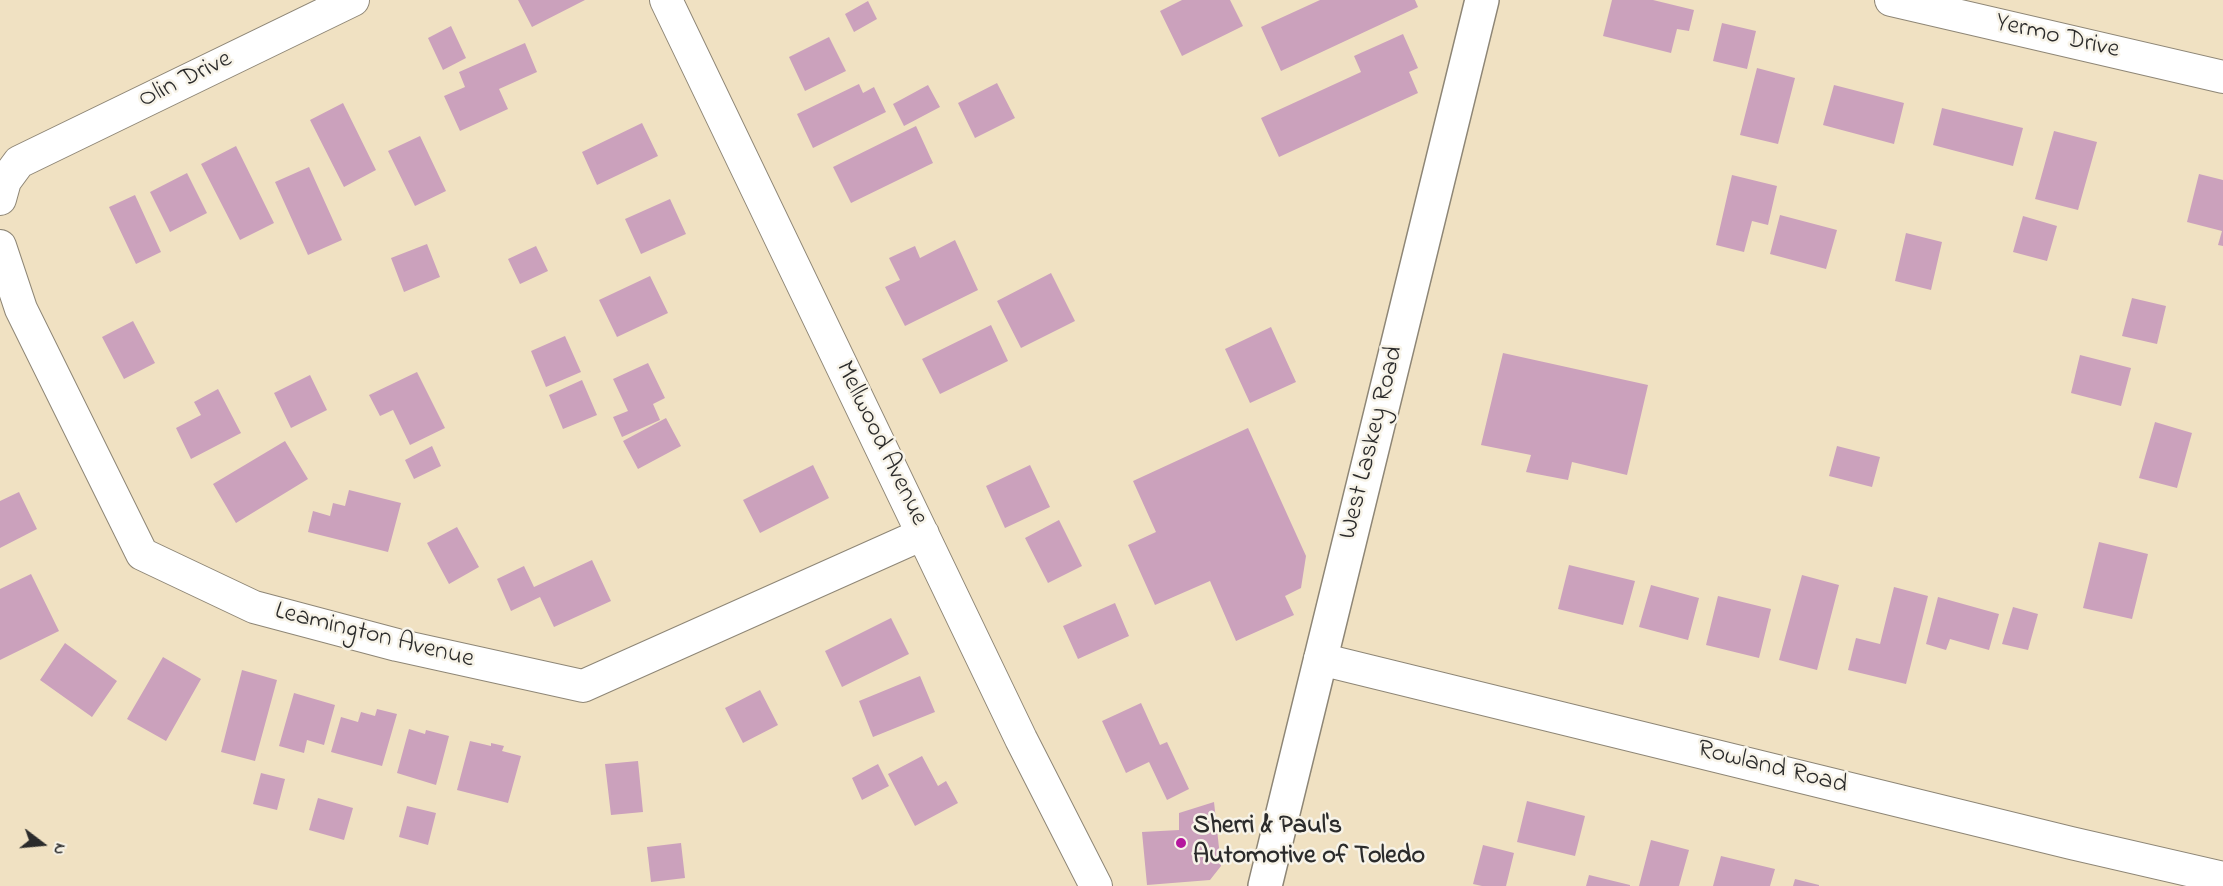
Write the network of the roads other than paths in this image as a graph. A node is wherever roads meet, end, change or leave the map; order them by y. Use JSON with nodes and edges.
{"nodes":[{"id":1,"x":353,"y":0,"type":"edge"},
{"id":2,"x":666,"y":0,"type":"edge"},
{"id":3,"x":1482,"y":0,"type":"edge"},
{"id":4,"x":1891,"y":0,"type":"edge"},
{"id":5,"x":2223,"y":77,"type":"edge"},
{"id":6,"x":0,"y":199,"type":"edge"},
{"id":7,"x":0,"y":246,"type":"edge"},
{"id":8,"x":923,"y":534,"type":"junction"},
{"id":9,"x":1320,"y":659,"type":"junction"},
{"id":10,"x":2223,"y":878,"type":"edge"},
{"id":11,"x":1096,"y":886,"type":"edge"},
{"id":12,"x":1264,"y":886,"type":"edge"}],
"edges":[{"from":1,"to":6,"type":"street","name":"Olin Drive"},
{"from":2,"to":8,"type":"street","name":"Mellwood Avenue"},
{"from":3,"to":9,"type":"main road","name":"West Laskey Road"},
{"from":4,"to":5,"type":"street","name":"Yermo Drive"},
{"from":7,"to":8,"type":"street","name":"Leamington Avenue"},
{"from":8,"to":11,"type":"street","name":"Mellwood Avenue"},
{"from":9,"to":10,"type":"street","name":"Rowland Road"},
{"from":9,"to":12,"type":"main road","name":"West Laskey Road"}]}
